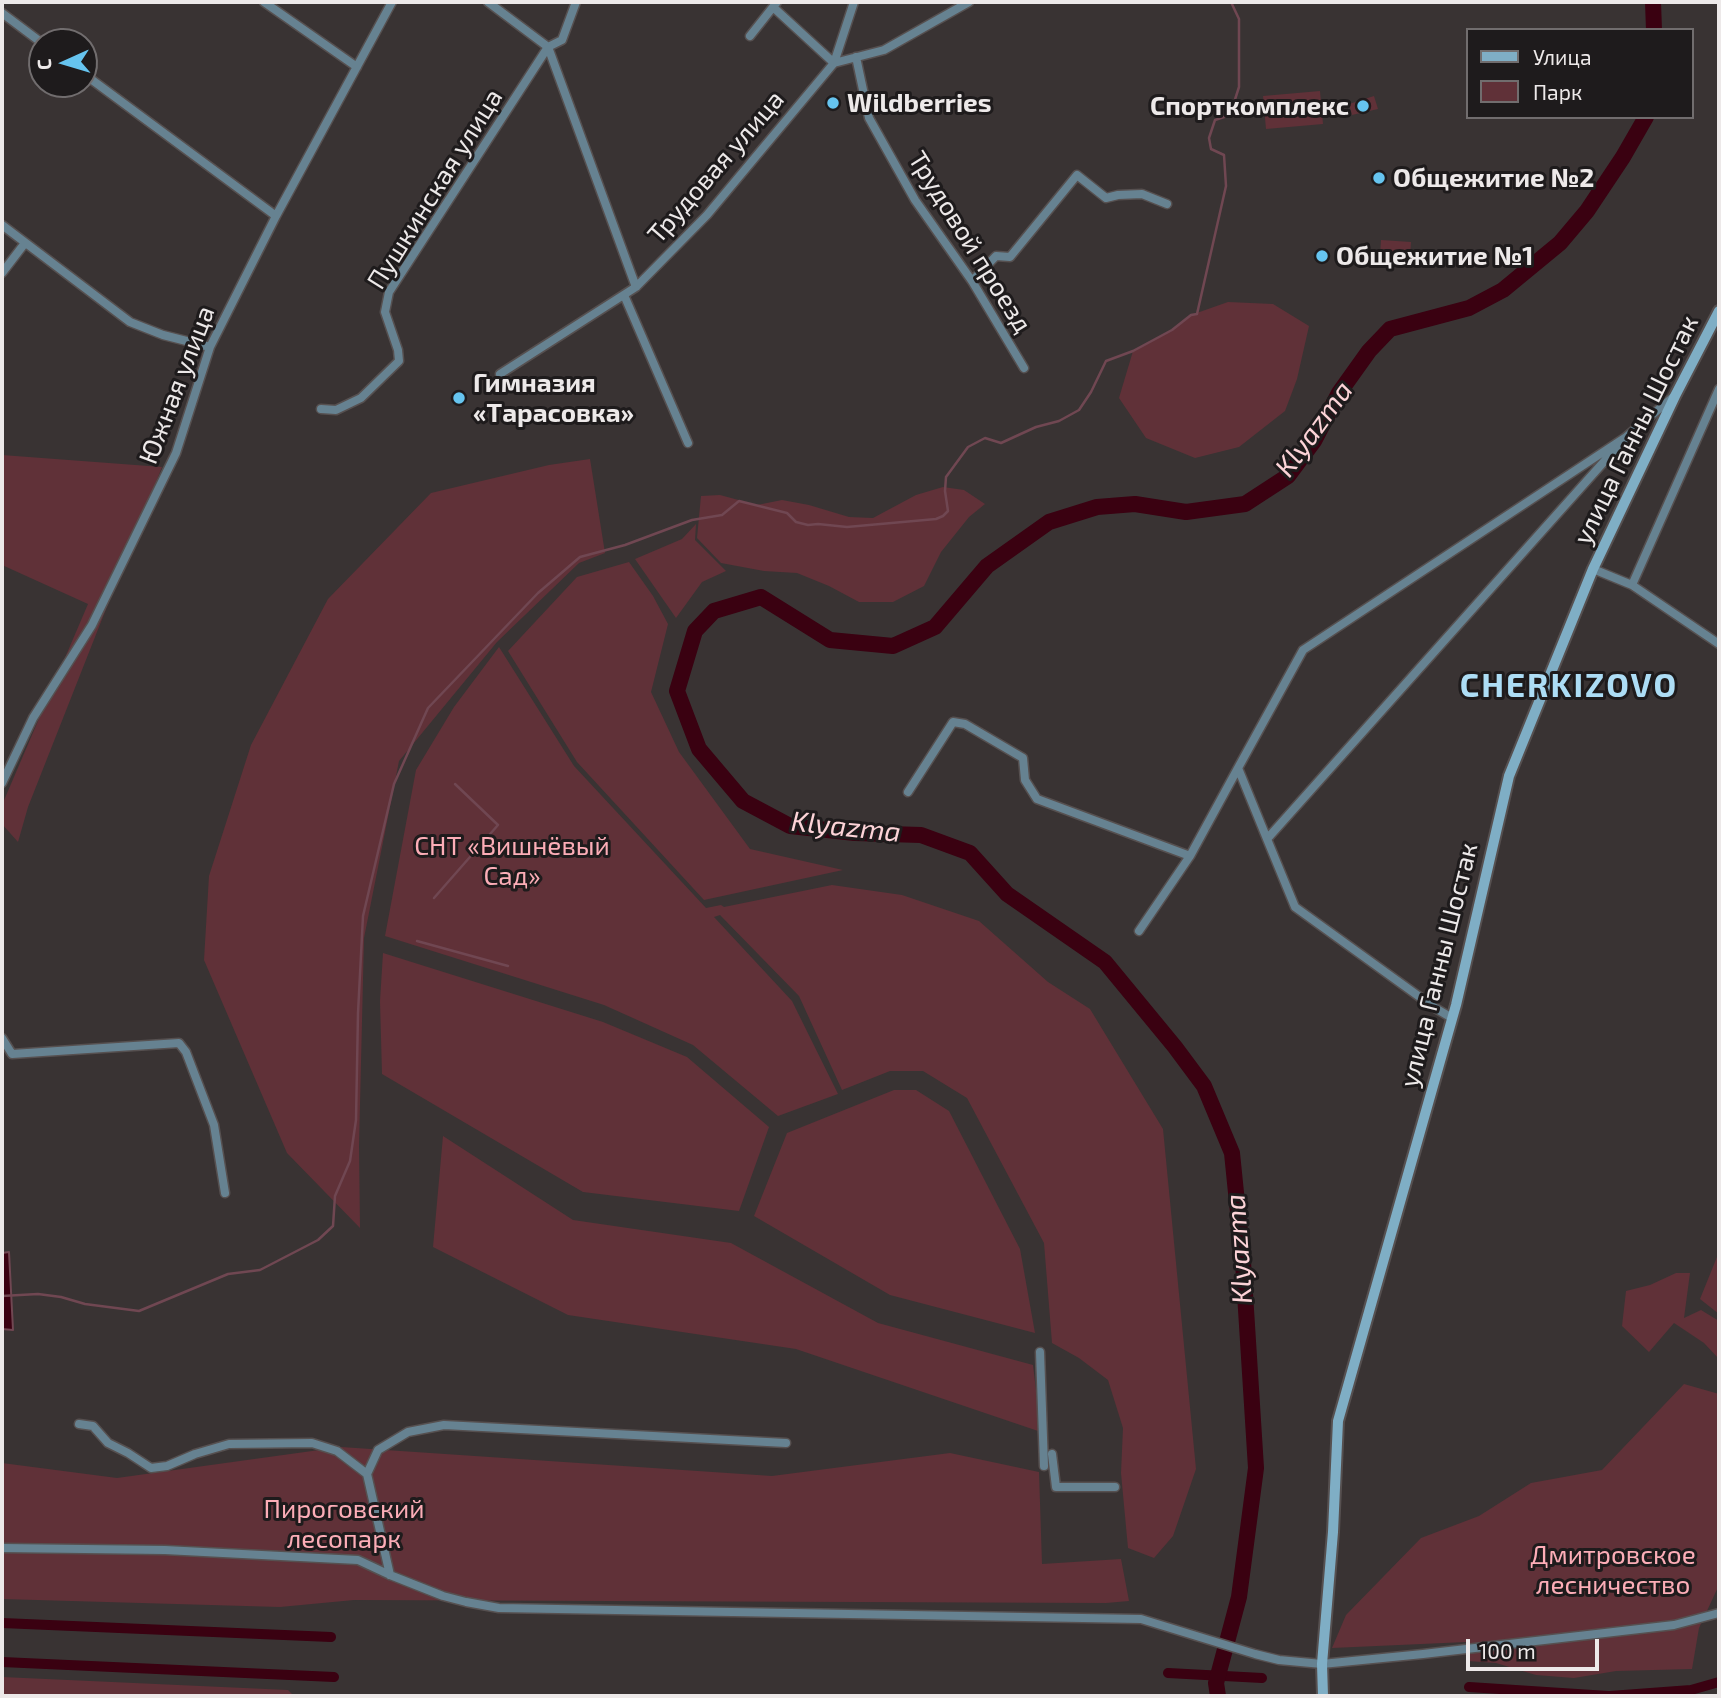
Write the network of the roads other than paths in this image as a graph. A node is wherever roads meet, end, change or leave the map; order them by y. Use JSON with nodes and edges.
{"nodes":[{"id":1,"x":264,"y":2,"type":"edge"},
{"id":2,"x":392,"y":2,"type":"edge"},
{"id":3,"x":488,"y":2,"type":"edge"},
{"id":4,"x":576,"y":2,"type":"edge"},
{"id":5,"x":854,"y":2,"type":"edge"},
{"id":6,"x":969,"y":2,"type":"edge"},
{"id":7,"x":775,"y":4,"type":"edge"},
{"id":8,"x":2,"y":13,"type":"edge"},
{"id":9,"x":28,"y":32,"type":"edge"},
{"id":10,"x":750,"y":36,"type":"dead end"},
{"id":11,"x":548,"y":47,"type":"junction"},
{"id":12,"x":856,"y":57,"type":"junction"},
{"id":13,"x":834,"y":63,"type":"junction"},
{"id":14,"x":357,"y":67,"type":"junction"},
{"id":15,"x":98,"y":84,"type":"edge"},
{"id":16,"x":1167,"y":204,"type":"dead end"},
{"id":17,"x":276,"y":216,"type":"junction"},
{"id":18,"x":2,"y":225,"type":"edge"},
{"id":19,"x":25,"y":243,"type":"junction"},
{"id":20,"x":2,"y":273,"type":"edge"},
{"id":21,"x":972,"y":281,"type":"junction"},
{"id":22,"x":636,"y":287,"type":"junction"},
{"id":23,"x":624,"y":295,"type":"junction"},
{"id":24,"x":1719,"y":311,"type":"edge"},
{"id":25,"x":211,"y":347,"type":"junction"},
{"id":26,"x":1024,"y":368,"type":"dead end"},
{"id":27,"x":500,"y":374,"type":"dead end"},
{"id":28,"x":1719,"y":389,"type":"edge"},
{"id":29,"x":1675,"y":396,"type":"junction"},
{"id":30,"x":321,"y":409,"type":"dead end"},
{"id":31,"x":1626,"y":437,"type":"junction"},
{"id":32,"x":688,"y":443,"type":"dead end"},
{"id":33,"x":1594,"y":569,"type":"junction"},
{"id":34,"x":1632,"y":585,"type":"junction"},
{"id":35,"x":1719,"y":644,"type":"edge"},
{"id":36,"x":1238,"y":768,"type":"junction"},
{"id":37,"x":2,"y":783,"type":"edge"},
{"id":38,"x":908,"y":792,"type":"dead end"},
{"id":39,"x":1267,"y":839,"type":"junction"},
{"id":40,"x":1190,"y":856,"type":"junction"},
{"id":41,"x":1139,"y":931,"type":"dead end"},
{"id":42,"x":1452,"y":1018,"type":"junction"},
{"id":43,"x":2,"y":1038,"type":"edge"},
{"id":44,"x":225,"y":1192,"type":"dead end"},
{"id":45,"x":1040,"y":1352,"type":"dead end"},
{"id":46,"x":79,"y":1424,"type":"dead end"},
{"id":47,"x":786,"y":1443,"type":"dead end"},
{"id":48,"x":1052,"y":1454,"type":"dead end"},
{"id":49,"x":1044,"y":1466,"type":"dead end"},
{"id":50,"x":367,"y":1474,"type":"junction"},
{"id":51,"x":1115,"y":1487,"type":"dead end"},
{"id":52,"x":2,"y":1548,"type":"edge"},
{"id":53,"x":390,"y":1575,"type":"junction"},
{"id":54,"x":1719,"y":1613,"type":"edge"},
{"id":55,"x":1322,"y":1664,"type":"junction"},
{"id":56,"x":1323,"y":1696,"type":"edge"}],
"edges":[{"from":1,"to":14,"type":"street"},
{"from":2,"to":14,"type":"street","name":"Южная улица"},
{"from":3,"to":11,"type":"street"},
{"from":4,"to":11,"type":"street","name":"Пушкинская улица"},
{"from":5,"to":13,"type":"street"},
{"from":6,"to":12,"type":"street"},
{"from":7,"to":10,"type":"street"},
{"from":7,"to":13,"type":"street"},
{"from":8,"to":9,"type":"street"},
{"from":11,"to":22,"type":"street"},
{"from":11,"to":30,"type":"street","name":"Пушкинская улица"},
{"from":12,"to":13,"type":"street"},
{"from":12,"to":21,"type":"street","name":"Трудовой проезд"},
{"from":13,"to":22,"type":"street","name":"Трудовая улица"},
{"from":14,"to":17,"type":"street","name":"Южная улица"},
{"from":15,"to":17,"type":"street"},
{"from":16,"to":21,"type":"street"},
{"from":17,"to":25,"type":"street","name":"Южная улица"},
{"from":18,"to":19,"type":"street"},
{"from":19,"to":20,"type":"street"},
{"from":19,"to":25,"type":"street"},
{"from":21,"to":26,"type":"street","name":"Трудовой проезд"},
{"from":22,"to":23,"type":"street","name":"Трудовая улица"},
{"from":23,"to":27,"type":"street","name":"Трудовая улица"},
{"from":23,"to":32,"type":"street"},
{"from":24,"to":29,"type":"main road","name":"улица Ганны Шостак"},
{"from":25,"to":37,"type":"street","name":"Южная улица"},
{"from":28,"to":34,"type":"street"},
{"from":29,"to":31,"type":"street"},
{"from":29,"to":33,"type":"main road","name":"улица Ганны Шостак"},
{"from":31,"to":36,"type":"street"},
{"from":31,"to":39,"type":"street"},
{"from":33,"to":34,"type":"street"},
{"from":33,"to":42,"type":"main road","name":"улица Ганны Шостак"},
{"from":34,"to":35,"type":"street"},
{"from":36,"to":39,"type":"street"},
{"from":36,"to":40,"type":"street"},
{"from":38,"to":40,"type":"street"},
{"from":39,"to":42,"type":"street"},
{"from":40,"to":41,"type":"street"},
{"from":42,"to":55,"type":"main road","name":"улица Ганны Шостак"},
{"from":43,"to":44,"type":"street"},
{"from":45,"to":49,"type":"street"},
{"from":46,"to":50,"type":"street"},
{"from":47,"to":50,"type":"street"},
{"from":48,"to":51,"type":"street"},
{"from":50,"to":53,"type":"street"},
{"from":52,"to":53,"type":"street"},
{"from":53,"to":55,"type":"street"},
{"from":54,"to":55,"type":"street"},
{"from":55,"to":56,"type":"main road","name":"улица Ганны Шостак"}]}
